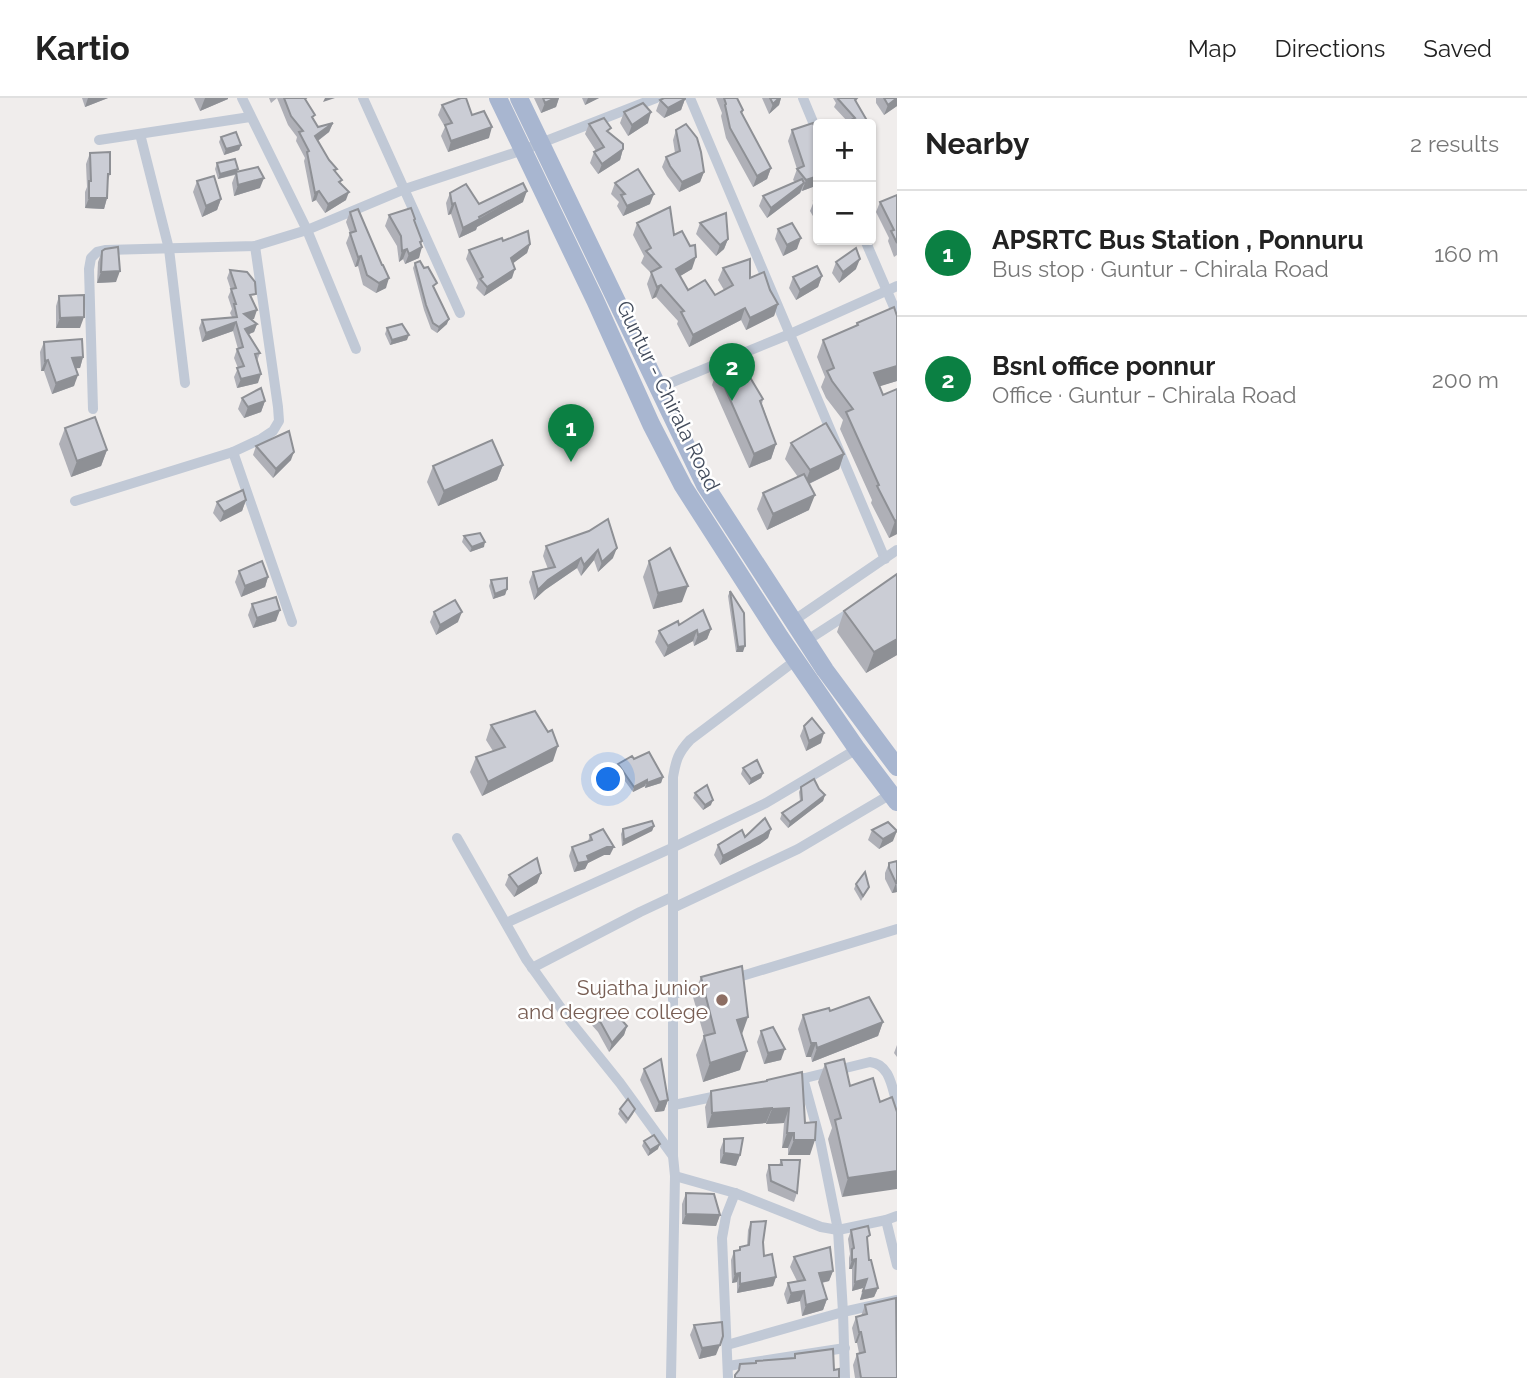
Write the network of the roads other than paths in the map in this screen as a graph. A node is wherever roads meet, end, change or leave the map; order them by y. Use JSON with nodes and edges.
{"nodes":[{"id":1,"x":242,"y":98,"type":"edge"},
{"id":2,"x":363,"y":98,"type":"edge"},
{"id":3,"x":498,"y":98,"type":"edge"},
{"id":4,"x":519,"y":98,"type":"edge"},
{"id":5,"x":656,"y":98,"type":"edge"},
{"id":6,"x":690,"y":98,"type":"edge"},
{"id":7,"x":803,"y":98,"type":"edge"},
{"id":8,"x":250,"y":117,"type":"junction"},
{"id":9,"x":813,"y":122,"type":"edge"},
{"id":10,"x":140,"y":134,"type":"junction"},
{"id":11,"x":99,"y":140,"type":"dead end"},
{"id":12,"x":540,"y":142,"type":"junction"},
{"id":13,"x":523,"y":150,"type":"junction"},
{"id":14,"x":405,"y":188,"type":"junction"},
{"id":15,"x":307,"y":230,"type":"junction"},
{"id":16,"x":868,"y":245,"type":"edge"},
{"id":17,"x":255,"y":246,"type":"junction"},
{"id":18,"x":169,"y":249,"type":"junction"},
{"id":19,"x":892,"y":288,"type":"edge"},
{"id":20,"x":460,"y":313,"type":"dead end"},
{"id":21,"x":897,"y":314,"type":"edge"},
{"id":22,"x":790,"y":334,"type":"junction"},
{"id":23,"x":356,"y":349,"type":"dead end"},
{"id":24,"x":185,"y":383,"type":"dead end"},
{"id":25,"x":658,"y":388,"type":"junction"},
{"id":26,"x":93,"y":409,"type":"dead end"},
{"id":27,"x":233,"y":452,"type":"junction"},
{"id":28,"x":75,"y":501,"type":"dead end"},
{"id":29,"x":897,"y":550,"type":"edge"},
{"id":30,"x":885,"y":559,"type":"junction"},
{"id":31,"x":863,"y":604,"type":"edge"},
{"id":32,"x":793,"y":621,"type":"junction"},
{"id":33,"x":292,"y":622,"type":"dead end"},
{"id":34,"x":806,"y":642,"type":"junction"},
{"id":35,"x":796,"y":660,"type":"junction"},
{"id":36,"x":857,"y":749,"type":"junction"},
{"id":37,"x":897,"y":767,"type":"edge"},
{"id":38,"x":894,"y":798,"type":"edge"},
{"id":39,"x":457,"y":838,"type":"dead end"},
{"id":40,"x":674,"y":847,"type":"junction"},
{"id":41,"x":673,"y":902,"type":"junction"},
{"id":42,"x":506,"y":923,"type":"junction"},
{"id":43,"x":897,"y":929,"type":"edge"},
{"id":44,"x":533,"y":968,"type":"junction"},
{"id":45,"x":674,"y":994,"type":"junction"},
{"id":46,"x":803,"y":1078,"type":"junction"},
{"id":47,"x":790,"y":1081,"type":"edge"},
{"id":48,"x":738,"y":1091,"type":"edge"},
{"id":49,"x":897,"y":1104,"type":"edge"},
{"id":50,"x":674,"y":1105,"type":"junction"},
{"id":51,"x":673,"y":1156,"type":"junction"},
{"id":52,"x":675,"y":1176,"type":"junction"},
{"id":53,"x":735,"y":1193,"type":"junction"},
{"id":54,"x":892,"y":1218,"type":"edge"},
{"id":55,"x":838,"y":1230,"type":"junction"},
{"id":56,"x":897,"y":1265,"type":"edge"},
{"id":57,"x":897,"y":1300,"type":"edge"},
{"id":58,"x":844,"y":1312,"type":"junction"},
{"id":59,"x":727,"y":1345,"type":"junction"},
{"id":60,"x":845,"y":1348,"type":"junction"},
{"id":61,"x":728,"y":1372,"type":"edge"},
{"id":62,"x":671,"y":1378,"type":"edge"},
{"id":63,"x":845,"y":1378,"type":"edge"}],
"edges":[{"from":1,"to":8,"type":"street"},
{"from":2,"to":14,"type":"street"},
{"from":3,"to":13,"type":"main road","name":"Guntur - Chirala Road"},
{"from":4,"to":12,"type":"main road","name":"Guntur - Chirala Road"},
{"from":5,"to":12,"type":"street"},
{"from":6,"to":22,"type":"street"},
{"from":7,"to":9,"type":"street"},
{"from":8,"to":10,"type":"street"},
{"from":8,"to":15,"type":"street"},
{"from":10,"to":11,"type":"street"},
{"from":10,"to":18,"type":"street"},
{"from":12,"to":13,"type":"street"},
{"from":12,"to":25,"type":"main road","name":"Guntur - Chirala Road"},
{"from":13,"to":14,"type":"street"},
{"from":13,"to":35,"type":"main road","name":"Guntur - Chirala Road"},
{"from":14,"to":15,"type":"street"},
{"from":14,"to":20,"type":"street"},
{"from":15,"to":17,"type":"street"},
{"from":15,"to":23,"type":"street"},
{"from":16,"to":19,"type":"street"},
{"from":17,"to":18,"type":"street"},
{"from":17,"to":27,"type":"street"},
{"from":18,"to":24,"type":"street"},
{"from":18,"to":26,"type":"street"},
{"from":19,"to":21,"type":"street"},
{"from":19,"to":22,"type":"street"},
{"from":22,"to":25,"type":"street"},
{"from":22,"to":30,"type":"street"},
{"from":25,"to":32,"type":"main road","name":"Guntur - Chirala Road"},
{"from":27,"to":28,"type":"street"},
{"from":27,"to":33,"type":"street"},
{"from":29,"to":30,"type":"street"},
{"from":30,"to":32,"type":"street"},
{"from":31,"to":34,"type":"street"},
{"from":32,"to":34,"type":"main road","name":"Guntur - Chirala Road"},
{"from":34,"to":37,"type":"main road","name":"Guntur - Chirala Road"},
{"from":35,"to":36,"type":"main road","name":"Guntur - Chirala Road"},
{"from":35,"to":40,"type":"street"},
{"from":36,"to":38,"type":"main road","name":"Guntur - Chirala Road"},
{"from":36,"to":40,"type":"street"},
{"from":38,"to":41,"type":"street"},
{"from":39,"to":42,"type":"street"},
{"from":40,"to":41,"type":"street"},
{"from":40,"to":42,"type":"street"},
{"from":41,"to":44,"type":"street"},
{"from":41,"to":45,"type":"street"},
{"from":42,"to":44,"type":"street"},
{"from":43,"to":45,"type":"street"},
{"from":44,"to":51,"type":"street"},
{"from":45,"to":50,"type":"street"},
{"from":46,"to":47,"type":"street"},
{"from":46,"to":49,"type":"street"},
{"from":46,"to":55,"type":"street"},
{"from":48,"to":50,"type":"street"},
{"from":50,"to":51,"type":"street"},
{"from":51,"to":52,"type":"street"},
{"from":52,"to":53,"type":"street"},
{"from":52,"to":62,"type":"street"},
{"from":53,"to":55,"type":"street"},
{"from":53,"to":59,"type":"street"},
{"from":54,"to":55,"type":"street"},
{"from":54,"to":56,"type":"street"},
{"from":55,"to":58,"type":"street"},
{"from":57,"to":58,"type":"street"},
{"from":58,"to":59,"type":"street"},
{"from":58,"to":60,"type":"street"},
{"from":59,"to":61,"type":"street"},
{"from":60,"to":61,"type":"street"},
{"from":60,"to":63,"type":"street"}]}
